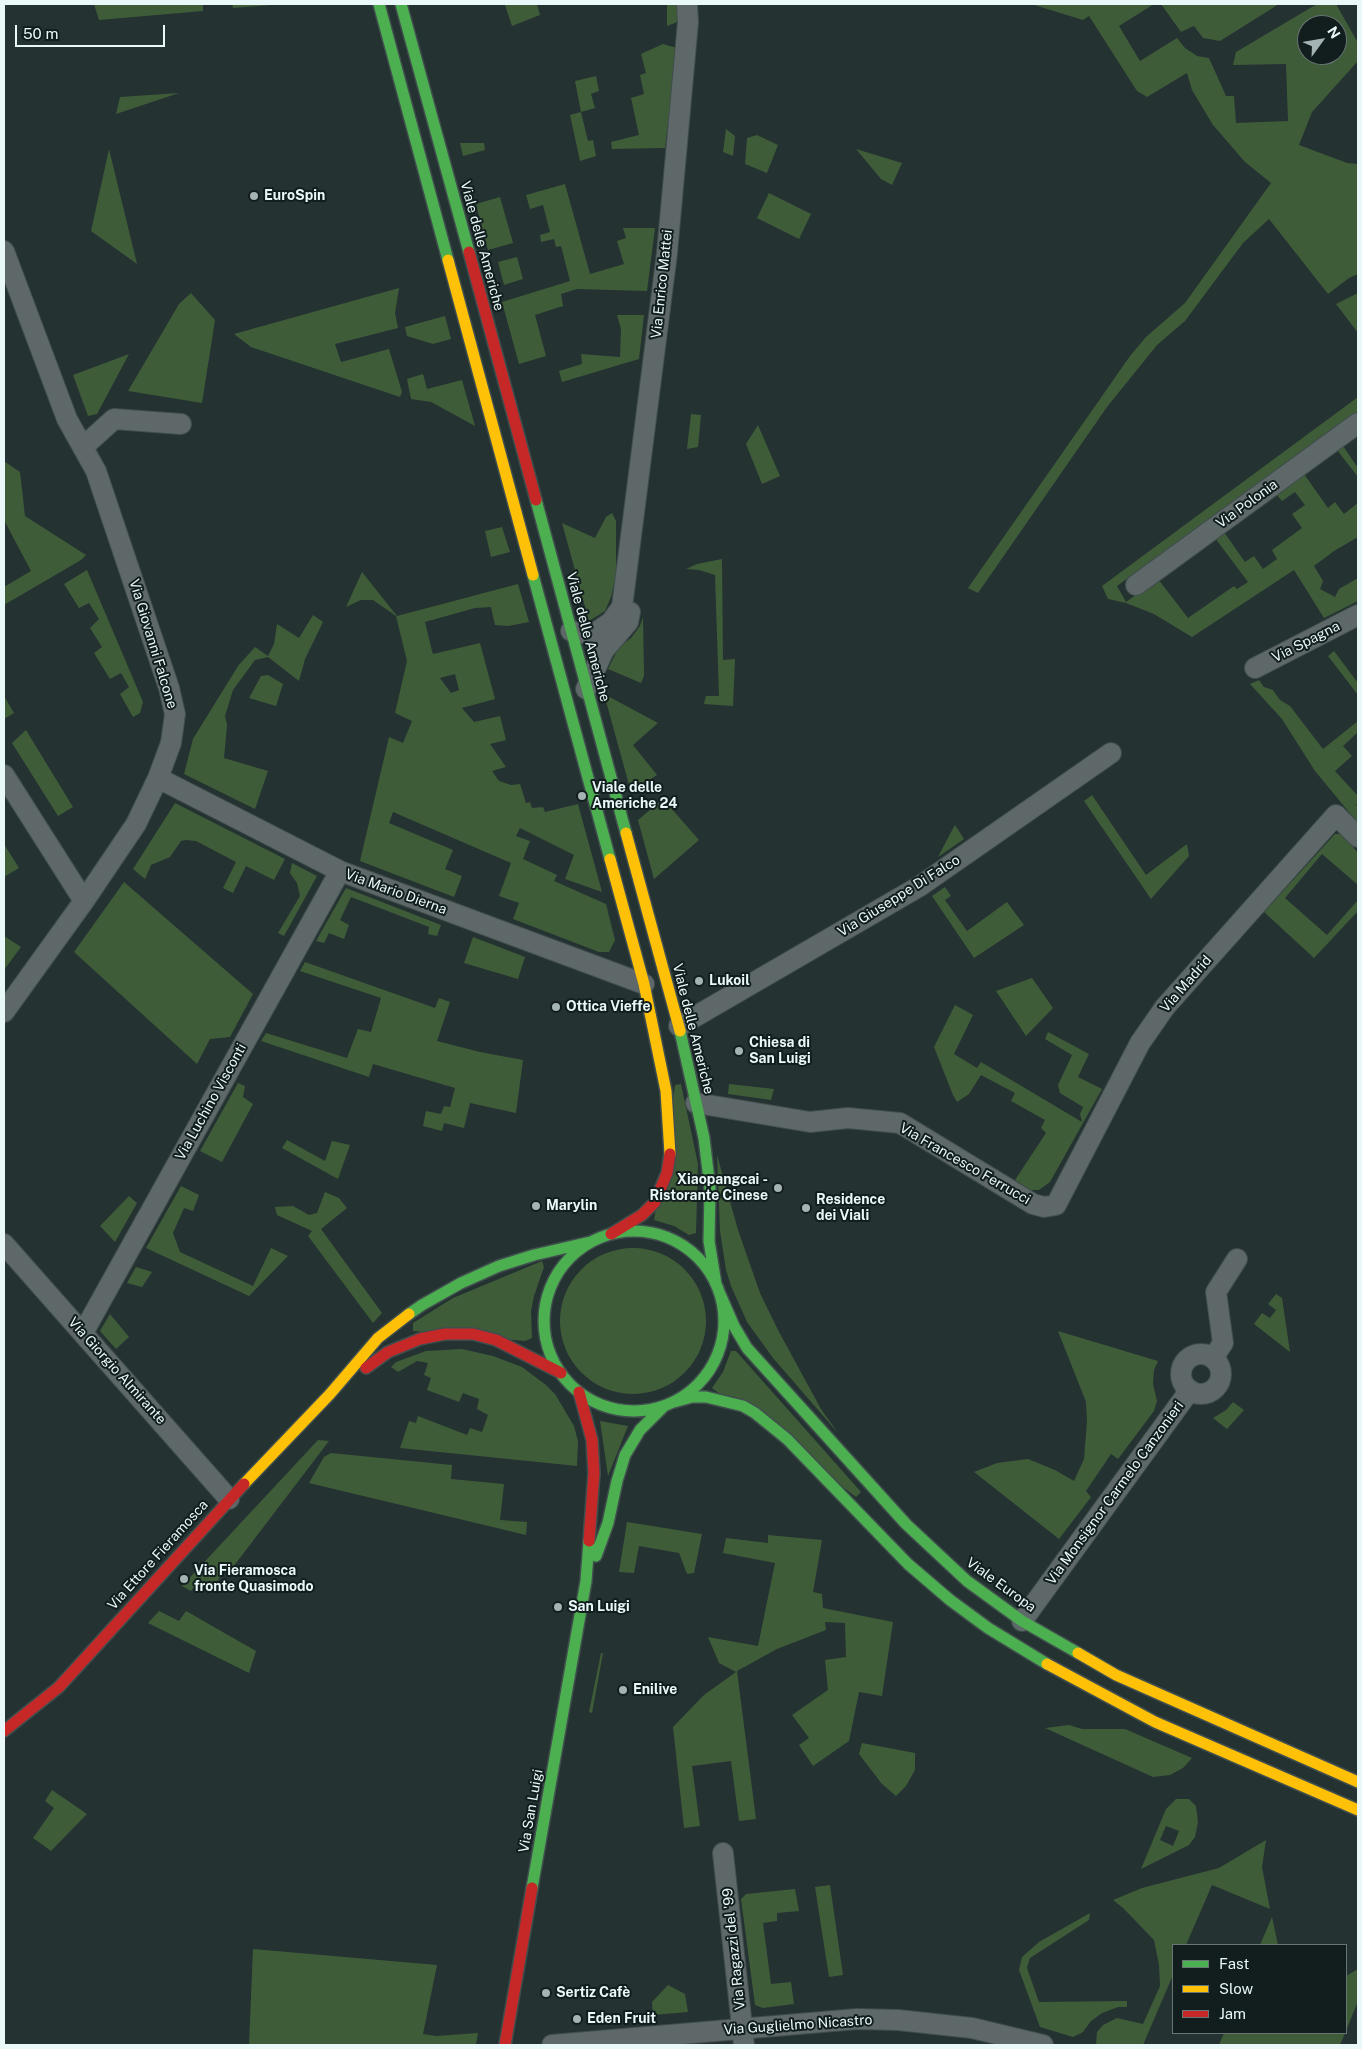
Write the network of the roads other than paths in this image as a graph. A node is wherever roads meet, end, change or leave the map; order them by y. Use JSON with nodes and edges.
{"nodes":[{"id":1,"x":379,"y":4,"type":"edge"},
{"id":2,"x":401,"y":4,"type":"edge"},
{"id":3,"x":686,"y":4,"type":"edge"},
{"id":4,"x":4,"y":251,"type":"edge"},
{"id":5,"x":1358,"y":423,"type":"edge"},
{"id":6,"x":181,"y":424,"type":"dead end"},
{"id":7,"x":83,"y":448,"type":"junction"},
{"id":8,"x":628,"y":564,"type":"junction"},
{"id":9,"x":1136,"y":585,"type":"dead end"},
{"id":10,"x":1358,"y":615,"type":"edge"},
{"id":11,"x":570,"y":631,"type":"junction"},
{"id":12,"x":1255,"y":668,"type":"dead end"},
{"id":13,"x":586,"y":689,"type":"junction"},
{"id":14,"x":1111,"y":753,"type":"dead end"},
{"id":15,"x":4,"y":775,"type":"edge"},
{"id":16,"x":158,"y":778,"type":"junction"},
{"id":17,"x":1358,"y":837,"type":"edge"},
{"id":18,"x":340,"y":871,"type":"junction"},
{"id":19,"x":84,"y":901,"type":"junction"},
{"id":20,"x":644,"y":984,"type":"junction"},
{"id":21,"x":4,"y":1012,"type":"edge"},
{"id":22,"x":679,"y":1026,"type":"junction"},
{"id":23,"x":696,"y":1103,"type":"junction"},
{"id":24,"x":1056,"y":1205,"type":"joint"},
{"id":25,"x":612,"y":1234,"type":"junction"},
{"id":26,"x":590,"y":1242,"type":"junction"},
{"id":27,"x":4,"y":1244,"type":"edge"},
{"id":28,"x":1238,"y":1258,"type":"dead end"},
{"id":29,"x":718,"y":1289,"type":"junction"},
{"id":30,"x":83,"y":1333,"type":"junction"},
{"id":31,"x":1213,"y":1358,"type":"junction"},
{"id":32,"x":561,"y":1373,"type":"junction"},
{"id":33,"x":1190,"y":1390,"type":"junction"},
{"id":34,"x":579,"y":1392,"type":"junction"},
{"id":35,"x":330,"y":1394,"type":"junction"},
{"id":36,"x":668,"y":1404,"type":"junction"},
{"id":37,"x":230,"y":1499,"type":"junction"},
{"id":38,"x":586,"y":1581,"type":"junction"},
{"id":39,"x":1022,"y":1621,"type":"junction"},
{"id":40,"x":4,"y":1731,"type":"edge"},
{"id":41,"x":1358,"y":1782,"type":"edge"},
{"id":42,"x":1358,"y":1810,"type":"edge"},
{"id":43,"x":723,"y":1853,"type":"dead end"},
{"id":44,"x":743,"y":2037,"type":"edge"},
{"id":45,"x":505,"y":2045,"type":"edge"},
{"id":46,"x":552,"y":2045,"type":"edge"},
{"id":47,"x":1043,"y":2045,"type":"edge"}],
"edges":[{"from":1,"to":20,"type":"main road"},
{"from":2,"to":11,"type":"main road","name":"Viale delle Americhe"},
{"from":3,"to":8,"type":"street","name":"Via Enrico Mattei"},
{"from":4,"to":7,"type":"street","name":"Via Giovanni Falcone"},
{"from":5,"to":9,"type":"street","name":"Via Polonia"},
{"from":6,"to":7,"type":"street"},
{"from":7,"to":16,"type":"street","name":"Via Giovanni Falcone"},
{"from":8,"to":11,"type":"street","name":"Via Enrico Mattei"},
{"from":8,"to":13,"type":"street"},
{"from":10,"to":12,"type":"street","name":"Via Spagna"},
{"from":11,"to":13,"type":"main road","name":"Viale delle Americhe"},
{"from":13,"to":22,"type":"main road","name":"Viale delle Americhe"},
{"from":14,"to":22,"type":"street","name":"Via Giuseppe Di Falco"},
{"from":15,"to":19,"type":"street"},
{"from":16,"to":18,"type":"street","name":"Via Mario Dierna"},
{"from":16,"to":19,"type":"street","name":"Via Giovanni Falcone"},
{"from":17,"to":24,"type":"street","name":"Via Madrid"},
{"from":18,"to":20,"type":"street","name":"Via Mario Dierna"},
{"from":18,"to":30,"type":"street","name":"Via Luchino Visconti"},
{"from":19,"to":21,"type":"street","name":"Via Giovanni Falcone"},
{"from":20,"to":25,"type":"main road"},
{"from":22,"to":23,"type":"main road","name":"Viale delle Americhe"},
{"from":23,"to":24,"type":"street","name":"Via Francesco Ferrucci"},
{"from":23,"to":29,"type":"main road","name":"Viale delle Americhe"},
{"from":25,"to":26,"type":"main road"},
{"from":25,"to":29,"type":"main road"},
{"from":26,"to":32,"type":"main road"},
{"from":26,"to":35,"type":"main road"},
{"from":27,"to":30,"type":"street","name":"Via Giorgio Almirante"},
{"from":28,"to":31,"type":"street"},
{"from":29,"to":36,"type":"main road"},
{"from":29,"to":39,"type":"main road","name":"Viale Europa"},
{"from":30,"to":37,"type":"street","name":"Via Giorgio Almirante"},
{"from":31,"to":33,"type":"street"},
{"from":31,"to":33,"type":"street"},
{"from":32,"to":34,"type":"main road"},
{"from":32,"to":35,"type":"main road"},
{"from":33,"to":39,"type":"street","name":"Via Monsignor Carmelo Canzonieri"},
{"from":34,"to":36,"type":"main road"},
{"from":34,"to":38,"type":"main road"},
{"from":35,"to":37,"type":"main road","name":"Via Ettore Fieramosca"},
{"from":36,"to":38,"type":"main road"},
{"from":36,"to":42,"type":"main road"},
{"from":37,"to":40,"type":"main road","name":"Via Ettore Fieramosca"},
{"from":38,"to":45,"type":"main road","name":"Via San Luigi"},
{"from":39,"to":41,"type":"main road","name":"Viale Europa"},
{"from":43,"to":44,"type":"street","name":"Via Ragazzi del '99"},
{"from":44,"to":46,"type":"street","name":"Via Guglielmo Nicastro"},
{"from":44,"to":47,"type":"street","name":"Via Guglielmo Nicastro"}]}
